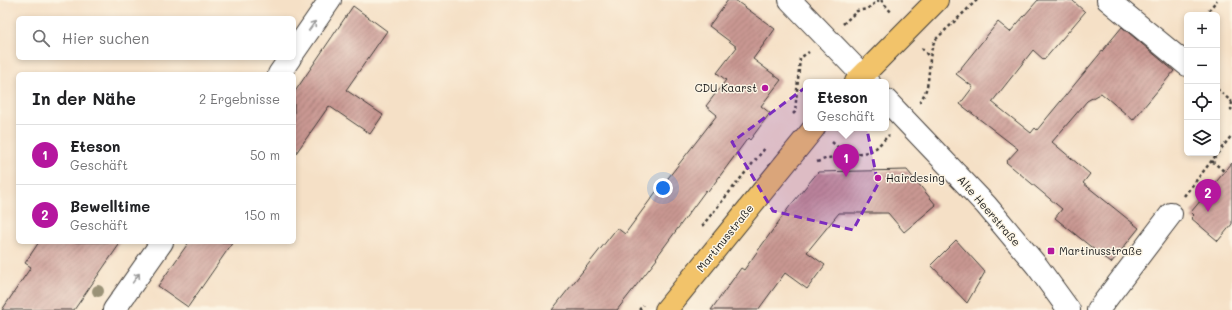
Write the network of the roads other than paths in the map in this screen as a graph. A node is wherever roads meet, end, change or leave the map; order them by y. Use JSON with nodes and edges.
{"nodes":[{"id":1,"x":330,"y":0,"type":"edge"},
{"id":2,"x":790,"y":0,"type":"edge"},
{"id":3,"x":937,"y":0,"type":"edge"},
{"id":4,"x":1111,"y":3,"type":"edge"},
{"id":5,"x":296,"y":49,"type":"edge"},
{"id":6,"x":289,"y":60,"type":"edge"},
{"id":7,"x":1184,"y":63,"type":"edge"},
{"id":8,"x":280,"y":72,"type":"edge"},
{"id":9,"x":861,"y":79,"type":"edge"},
{"id":10,"x":863,"y":79,"type":"edge"},
{"id":11,"x":889,"y":103,"type":"edge"},
{"id":12,"x":812,"y":131,"type":"edge"},
{"id":13,"x":1171,"y":214,"type":"road end"},
{"id":14,"x":161,"y":244,"type":"edge"},
{"id":15,"x":114,"y":310,"type":"edge"},
{"id":16,"x":666,"y":310,"type":"edge"},
{"id":17,"x":1069,"y":310,"type":"edge"},
{"id":18,"x":1098,"y":310,"type":"edge"}],
"edges":[{"from":5,"to":1,"type":"street","one_way":true},
{"from":2,"to":9,"type":"street"},
{"from":3,"to":10,"type":"main road"},
{"from":4,"to":7,"type":"street"},
{"from":6,"to":8,"type":"street"},
{"from":11,"to":17,"type":"street","name":"Alte Heerstraße"},
{"from":12,"to":16,"type":"main road","name":"Martinusstraße"},
{"from":13,"to":18,"type":"street"},
{"from":15,"to":14,"type":"street","one_way":true}]}
